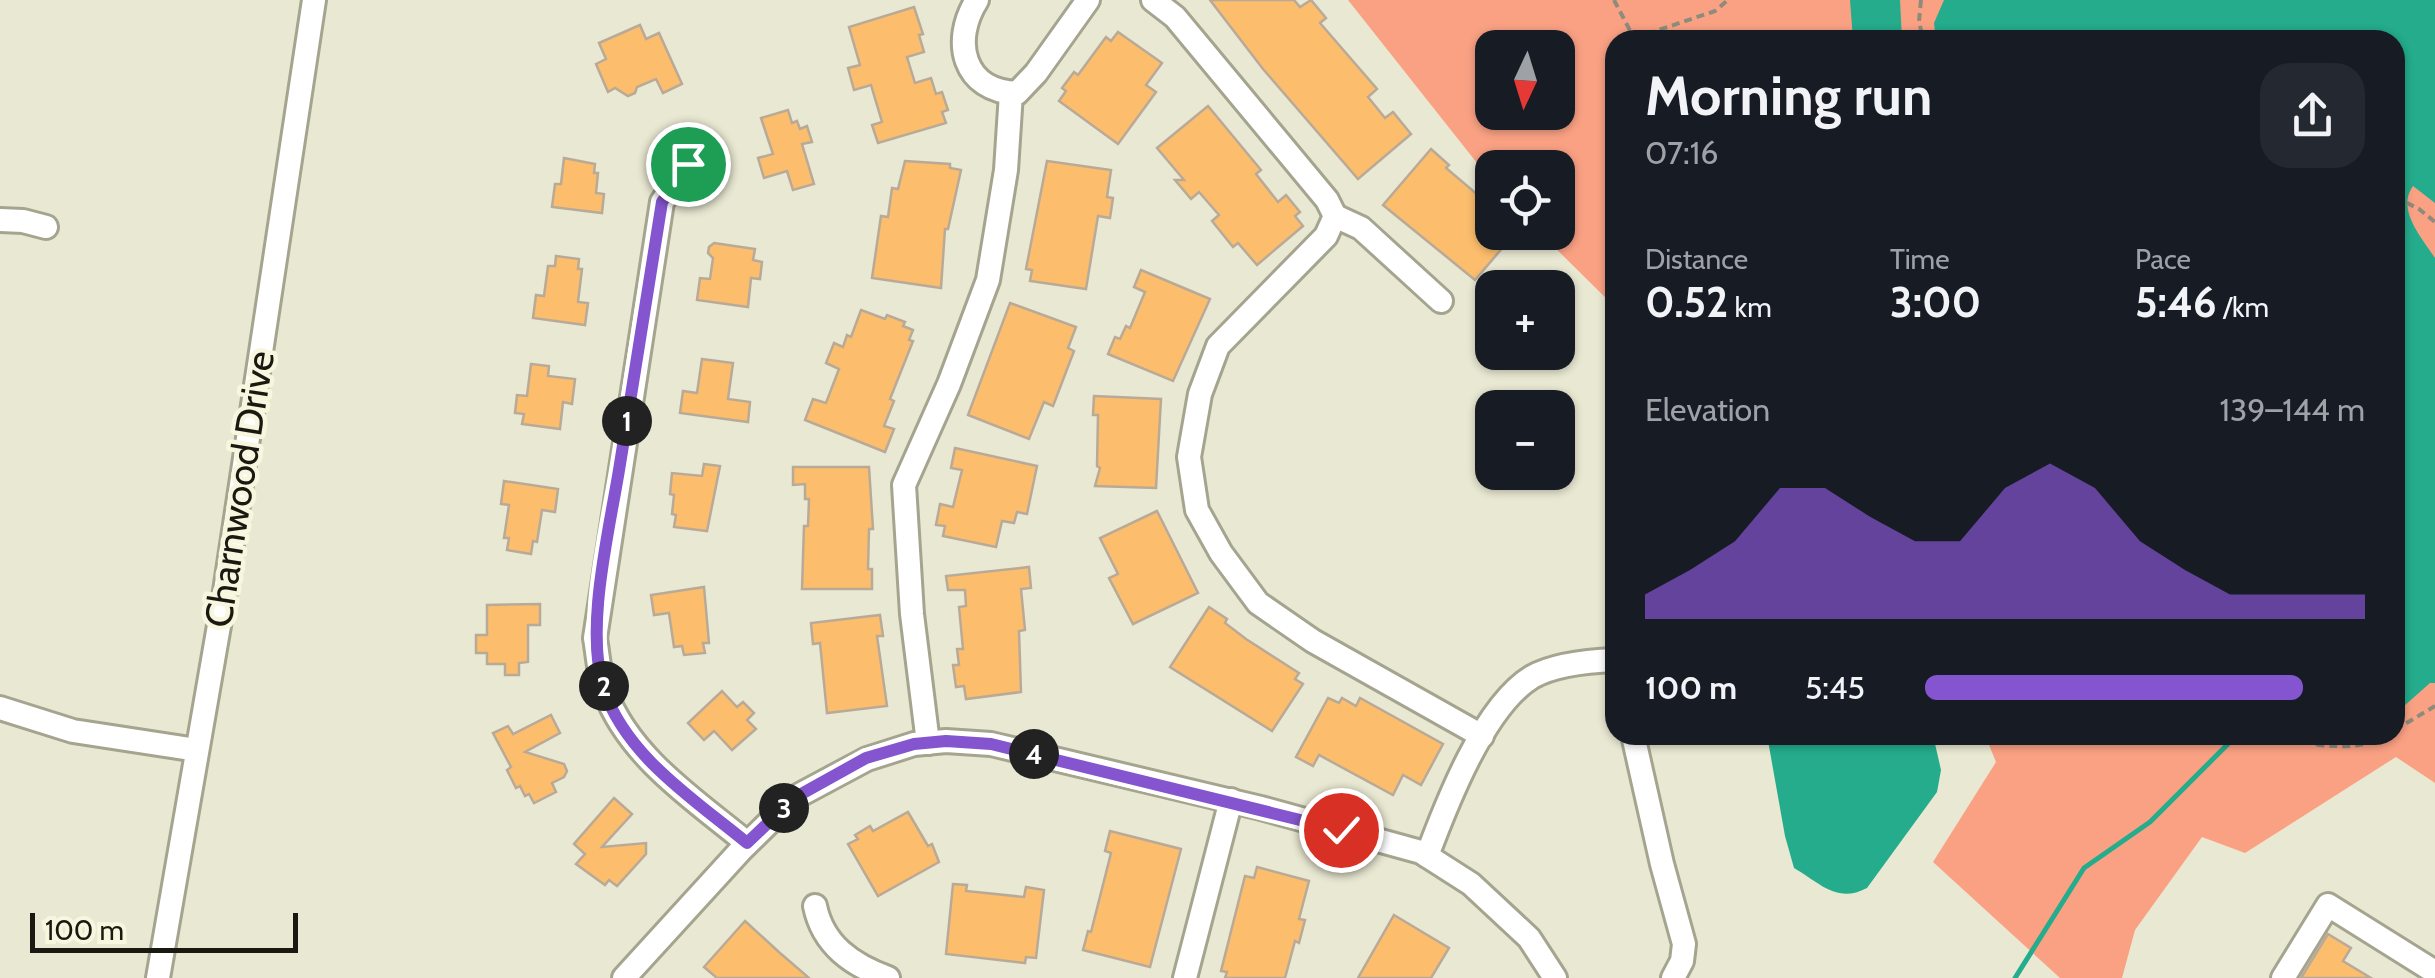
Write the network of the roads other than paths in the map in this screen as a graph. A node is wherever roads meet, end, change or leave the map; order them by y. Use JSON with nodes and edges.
{"nodes":[{"id":1,"x":314,"y":0,"type":"edge"},
{"id":2,"x":977,"y":0,"type":"edge"},
{"id":3,"x":1088,"y":0,"type":"edge"},
{"id":4,"x":1153,"y":0,"type":"edge"},
{"id":5,"x":1011,"y":92,"type":"junction"},
{"id":6,"x":688,"y":164,"type":"dead end"},
{"id":7,"x":1335,"y":216,"type":"junction"},
{"id":8,"x":0,"y":220,"type":"edge"},
{"id":9,"x":46,"y":227,"type":"dead end"},
{"id":10,"x":1441,"y":301,"type":"dead end"},
{"id":11,"x":1605,"y":661,"type":"edge"},
{"id":12,"x":0,"y":708,"type":"edge"},
{"id":13,"x":1482,"y":736,"type":"junction"},
{"id":14,"x":928,"y":743,"type":"junction"},
{"id":15,"x":1636,"y":745,"type":"edge"},
{"id":16,"x":197,"y":750,"type":"junction"},
{"id":17,"x":1231,"y":800,"type":"junction"},
{"id":18,"x":747,"y":843,"type":"junction"},
{"id":19,"x":1427,"y":856,"type":"junction"},
{"id":20,"x":815,"y":906,"type":"dead end"},
{"id":21,"x":2435,"y":972,"type":"edge"},
{"id":22,"x":158,"y":978,"type":"edge"},
{"id":23,"x":624,"y":978,"type":"edge"},
{"id":24,"x":888,"y":978,"type":"edge"},
{"id":25,"x":1184,"y":978,"type":"edge"},
{"id":26,"x":1555,"y":978,"type":"edge"},
{"id":27,"x":1673,"y":978,"type":"edge"},
{"id":28,"x":2283,"y":978,"type":"edge"}],
"edges":[{"from":1,"to":16,"type":"street","name":"Charnwood Drive"},
{"from":2,"to":5,"type":"street"},
{"from":3,"to":5,"type":"street"},
{"from":4,"to":7,"type":"street"},
{"from":5,"to":14,"type":"street"},
{"from":6,"to":18,"type":"street"},
{"from":7,"to":10,"type":"street"},
{"from":7,"to":13,"type":"street"},
{"from":8,"to":9,"type":"street"},
{"from":11,"to":13,"type":"street"},
{"from":12,"to":16,"type":"street"},
{"from":13,"to":19,"type":"street"},
{"from":14,"to":17,"type":"street"},
{"from":14,"to":18,"type":"street"},
{"from":15,"to":27,"type":"street"},
{"from":16,"to":22,"type":"street","name":"Charnwood Drive"},
{"from":17,"to":19,"type":"street"},
{"from":17,"to":25,"type":"street"},
{"from":18,"to":23,"type":"street"},
{"from":19,"to":26,"type":"street"},
{"from":20,"to":24,"type":"street"},
{"from":21,"to":28,"type":"street"}]}
